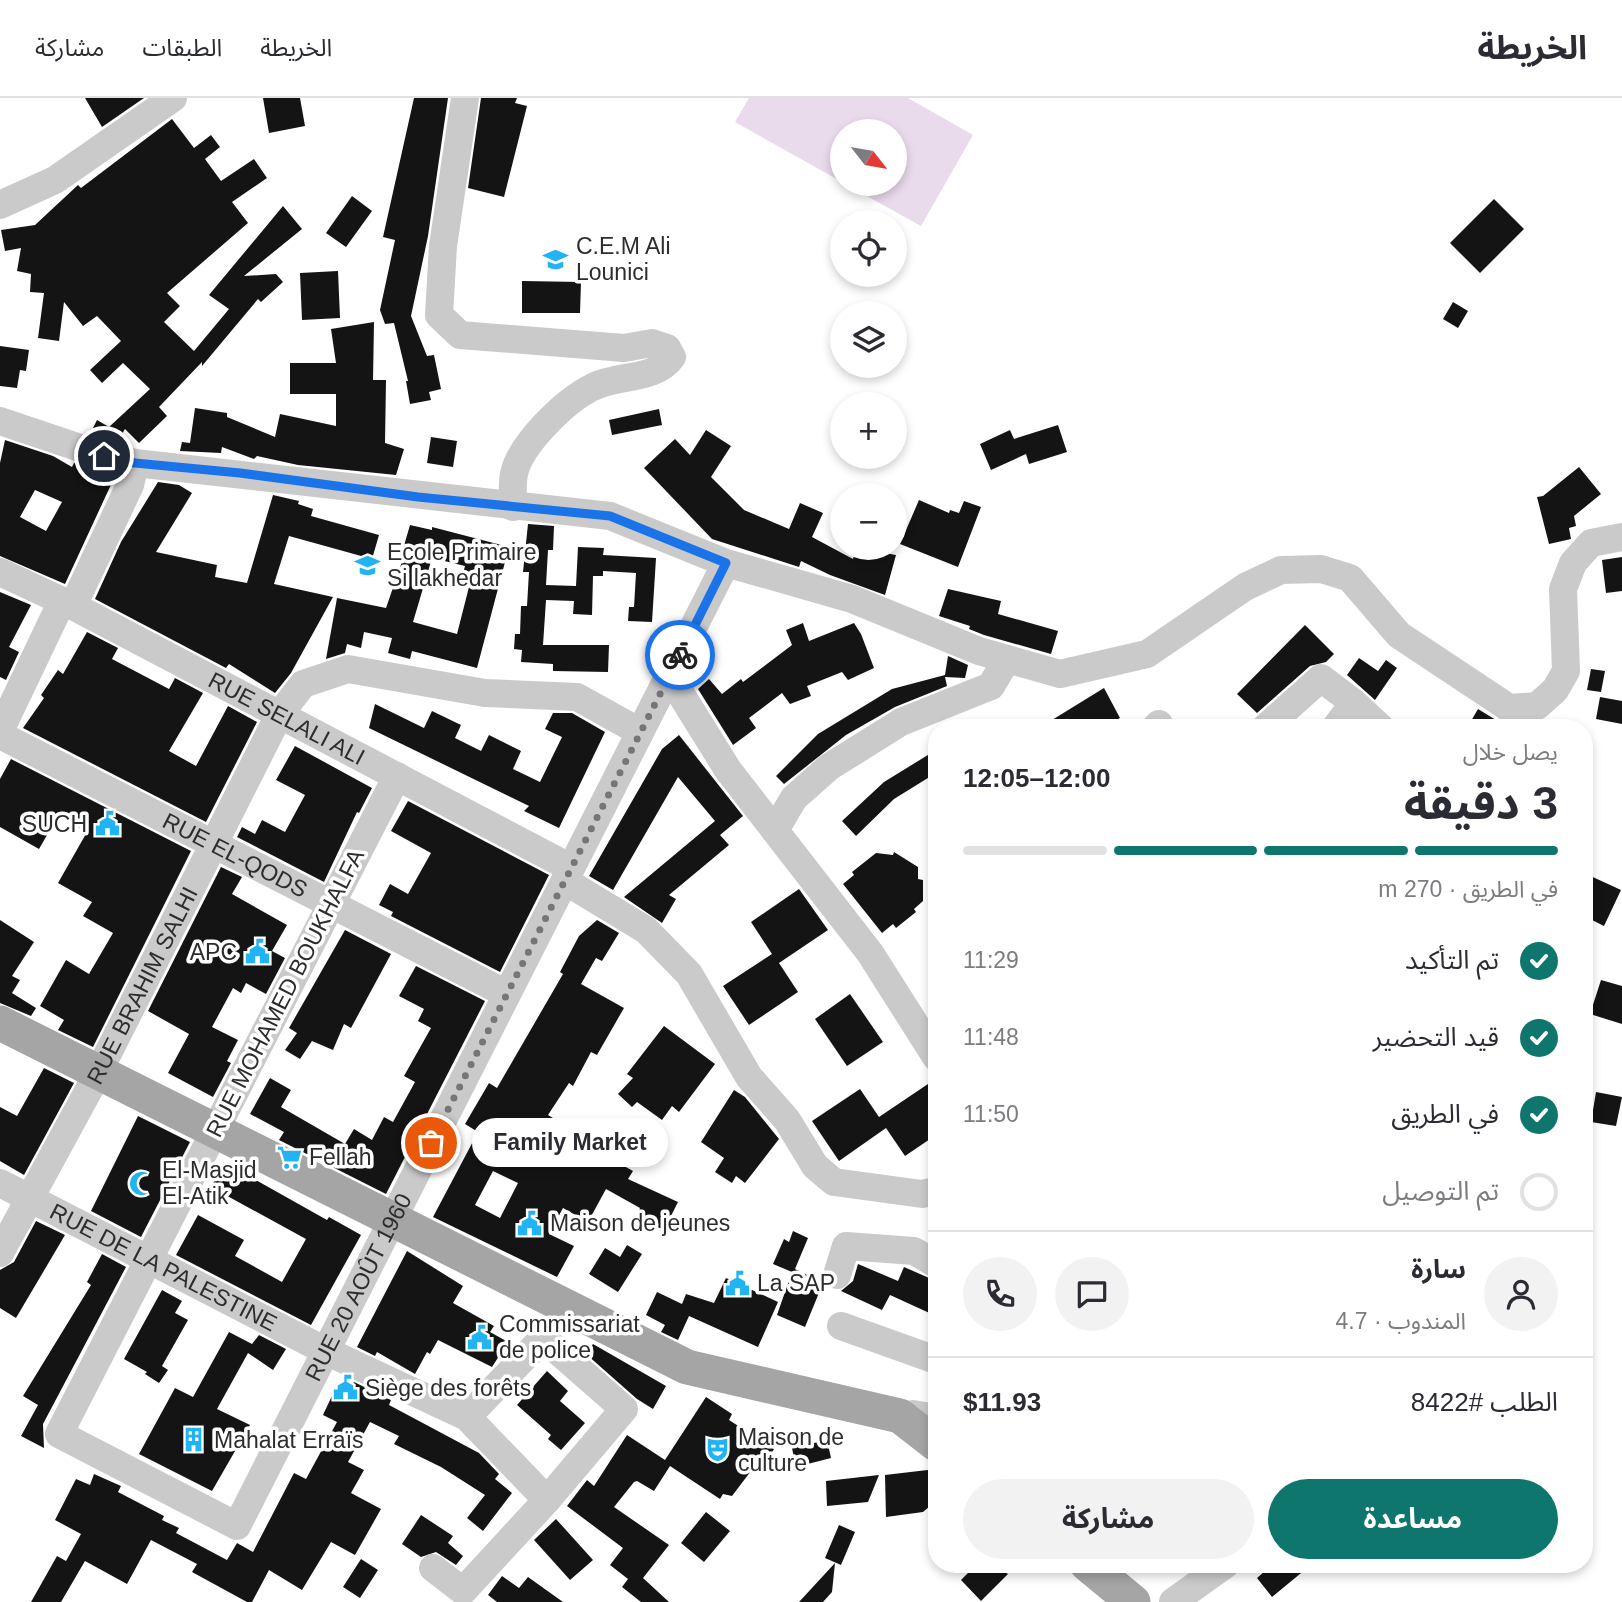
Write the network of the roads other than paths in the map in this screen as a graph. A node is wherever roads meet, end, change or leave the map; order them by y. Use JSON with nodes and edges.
{"nodes":[{"id":1,"x":173,"y":98,"type":"edge"},
{"id":2,"x":466,"y":98,"type":"edge"},
{"id":3,"x":0,"y":205,"type":"edge"},
{"id":4,"x":0,"y":421,"type":"edge"},
{"id":5,"x":135,"y":463,"type":"junction"},
{"id":6,"x":513,"y":507,"type":"junction"},
{"id":7,"x":1622,"y":537,"type":"edge"},
{"id":8,"x":726,"y":563,"type":"junction"},
{"id":9,"x":0,"y":572,"type":"edge"},
{"id":10,"x":67,"y":604,"type":"junction"},
{"id":11,"x":1007,"y":659,"type":"junction"},
{"id":12,"x":670,"y":675,"type":"junction"},
{"id":13,"x":1354,"y":703,"type":"junction"},
{"id":14,"x":279,"y":715,"type":"junction"},
{"id":15,"x":1275,"y":719,"type":"edge"},
{"id":16,"x":1342,"y":719,"type":"edge"},
{"id":17,"x":1371,"y":719,"type":"edge"},
{"id":18,"x":640,"y":732,"type":"junction"},
{"id":19,"x":0,"y":733,"type":"edge"},
{"id":20,"x":397,"y":776,"type":"junction"},
{"id":21,"x":775,"y":831,"type":"junction"},
{"id":22,"x":215,"y":844,"type":"junction"},
{"id":23,"x":568,"y":874,"type":"junction"},
{"id":24,"x":330,"y":903,"type":"junction"},
{"id":25,"x":507,"y":994,"type":"junction"},
{"id":26,"x":0,"y":1023,"type":"edge"},
{"id":27,"x":928,"y":1044,"type":"edge"},
{"id":28,"x":98,"y":1073,"type":"junction"},
{"id":29,"x":213,"y":1132,"type":"junction"},
{"id":30,"x":0,"y":1183,"type":"edge"},
{"id":31,"x":928,"y":1193,"type":"edge"},
{"id":32,"x":30,"y":1199,"type":"junction"},
{"id":33,"x":393,"y":1218,"type":"junction"},
{"id":34,"x":0,"y":1253,"type":"edge"},
{"id":35,"x":150,"y":1257,"type":"junction"},
{"id":36,"x":928,"y":1259,"type":"edge"},
{"id":37,"x":836,"y":1275,"type":"dead end"},
{"id":38,"x":566,"y":1308,"type":"junction"},
{"id":39,"x":841,"y":1326,"type":"dead end"},
{"id":40,"x":543,"y":1338,"type":"junction"},
{"id":41,"x":326,"y":1351,"type":"junction"},
{"id":42,"x":928,"y":1357,"type":"edge"},
{"id":43,"x":900,"y":1416,"type":"junction"},
{"id":44,"x":467,"y":1417,"type":"junction"},
{"id":45,"x":928,"y":1417,"type":"edge"},
{"id":46,"x":928,"y":1438,"type":"edge"},
{"id":47,"x":547,"y":1500,"type":"junction"},
{"id":48,"x":237,"y":1526,"type":"joint"},
{"id":49,"x":433,"y":1567,"type":"dead end"},
{"id":50,"x":1098,"y":1573,"type":"edge"},
{"id":51,"x":1213,"y":1573,"type":"edge"},
{"id":52,"x":460,"y":1597,"type":"edge"},
{"id":53,"x":1133,"y":1602,"type":"edge"},
{"id":54,"x":1173,"y":1602,"type":"edge"}],
"edges":[{"from":1,"to":3,"type":"street"},
{"from":2,"to":6,"type":"street"},
{"from":4,"to":5,"type":"street"},
{"from":5,"to":6,"type":"street"},
{"from":5,"to":10,"type":"street"},
{"from":6,"to":8,"type":"street"},
{"from":7,"to":11,"type":"street"},
{"from":8,"to":11,"type":"street"},
{"from":8,"to":12,"type":"street","name":"RUE 20 AOÛT 1960"},
{"from":9,"to":10,"type":"street","name":"RUE SELALI ALI"},
{"from":10,"to":14,"type":"street","name":"RUE SELALI ALI"},
{"from":10,"to":19,"type":"street"},
{"from":11,"to":21,"type":"street"},
{"from":12,"to":18,"type":"street","name":"RUE 20 AOÛT 1960"},
{"from":12,"to":21,"type":"street"},
{"from":13,"to":15,"type":"street"},
{"from":13,"to":16,"type":"street"},
{"from":13,"to":17,"type":"street"},
{"from":14,"to":18,"type":"street","name":"RUE BRAHIM SALHI"},
{"from":14,"to":20,"type":"street","name":"RUE SELALI ALI"},
{"from":14,"to":22,"type":"street","name":"RUE BRAHIM SALHI"},
{"from":18,"to":23,"type":"street","name":"RUE 20 AOÛT 1960"},
{"from":19,"to":22,"type":"street","name":"RUE EL-QODS"},
{"from":20,"to":23,"type":"street","name":"RUE SELALI ALI"},
{"from":20,"to":24,"type":"street","name":"RUE MOHAMED BOUKHALFA"},
{"from":21,"to":27,"type":"street"},
{"from":22,"to":24,"type":"street","name":"RUE EL-QODS"},
{"from":22,"to":28,"type":"street","name":"RUE BRAHIM SALHI"},
{"from":23,"to":25,"type":"street","name":"RUE 20 AOÛT 1960"},
{"from":23,"to":31,"type":"street","name":"RUE SELALI ALI"},
{"from":24,"to":25,"type":"street","name":"RUE EL-QODS"},
{"from":24,"to":29,"type":"street","name":"RUE MOHAMED BOUKHALFA"},
{"from":25,"to":33,"type":"street","name":"RUE 20 AOÛT 1960"},
{"from":26,"to":28,"type":"main road"},
{"from":28,"to":29,"type":"main road"},
{"from":28,"to":32,"type":"street","name":"RUE BRAHIM SALHI"},
{"from":29,"to":33,"type":"main road"},
{"from":29,"to":35,"type":"street","name":"RUE MOHAMED BOUKHALFA"},
{"from":30,"to":32,"type":"street","name":"RUE DE LA PALESTINE"},
{"from":32,"to":34,"type":"street","name":"RUE BRAHIM SALHI"},
{"from":32,"to":35,"type":"street","name":"RUE DE LA PALESTINE"},
{"from":33,"to":38,"type":"main road"},
{"from":33,"to":41,"type":"street","name":"RUE 20 AOÛT 1960"},
{"from":35,"to":41,"type":"street","name":"RUE DE LA PALESTINE"},
{"from":35,"to":48,"type":"street","name":"RUE MOHAMED BOUKHALFA"},
{"from":36,"to":37,"type":"street"},
{"from":38,"to":40,"type":"street"},
{"from":38,"to":43,"type":"main road"},
{"from":39,"to":42,"type":"street"},
{"from":40,"to":44,"type":"street"},
{"from":40,"to":47,"type":"street"},
{"from":41,"to":44,"type":"street","name":"RUE DE LA PALESTINE"},
{"from":41,"to":48,"type":"street","name":"RUE 20 AOÛT 1960"},
{"from":43,"to":45,"type":"street"},
{"from":43,"to":46,"type":"main road"},
{"from":44,"to":47,"type":"street"},
{"from":47,"to":52,"type":"street"},
{"from":49,"to":52,"type":"street"},
{"from":50,"to":53,"type":"main road"},
{"from":51,"to":54,"type":"street"}]}
